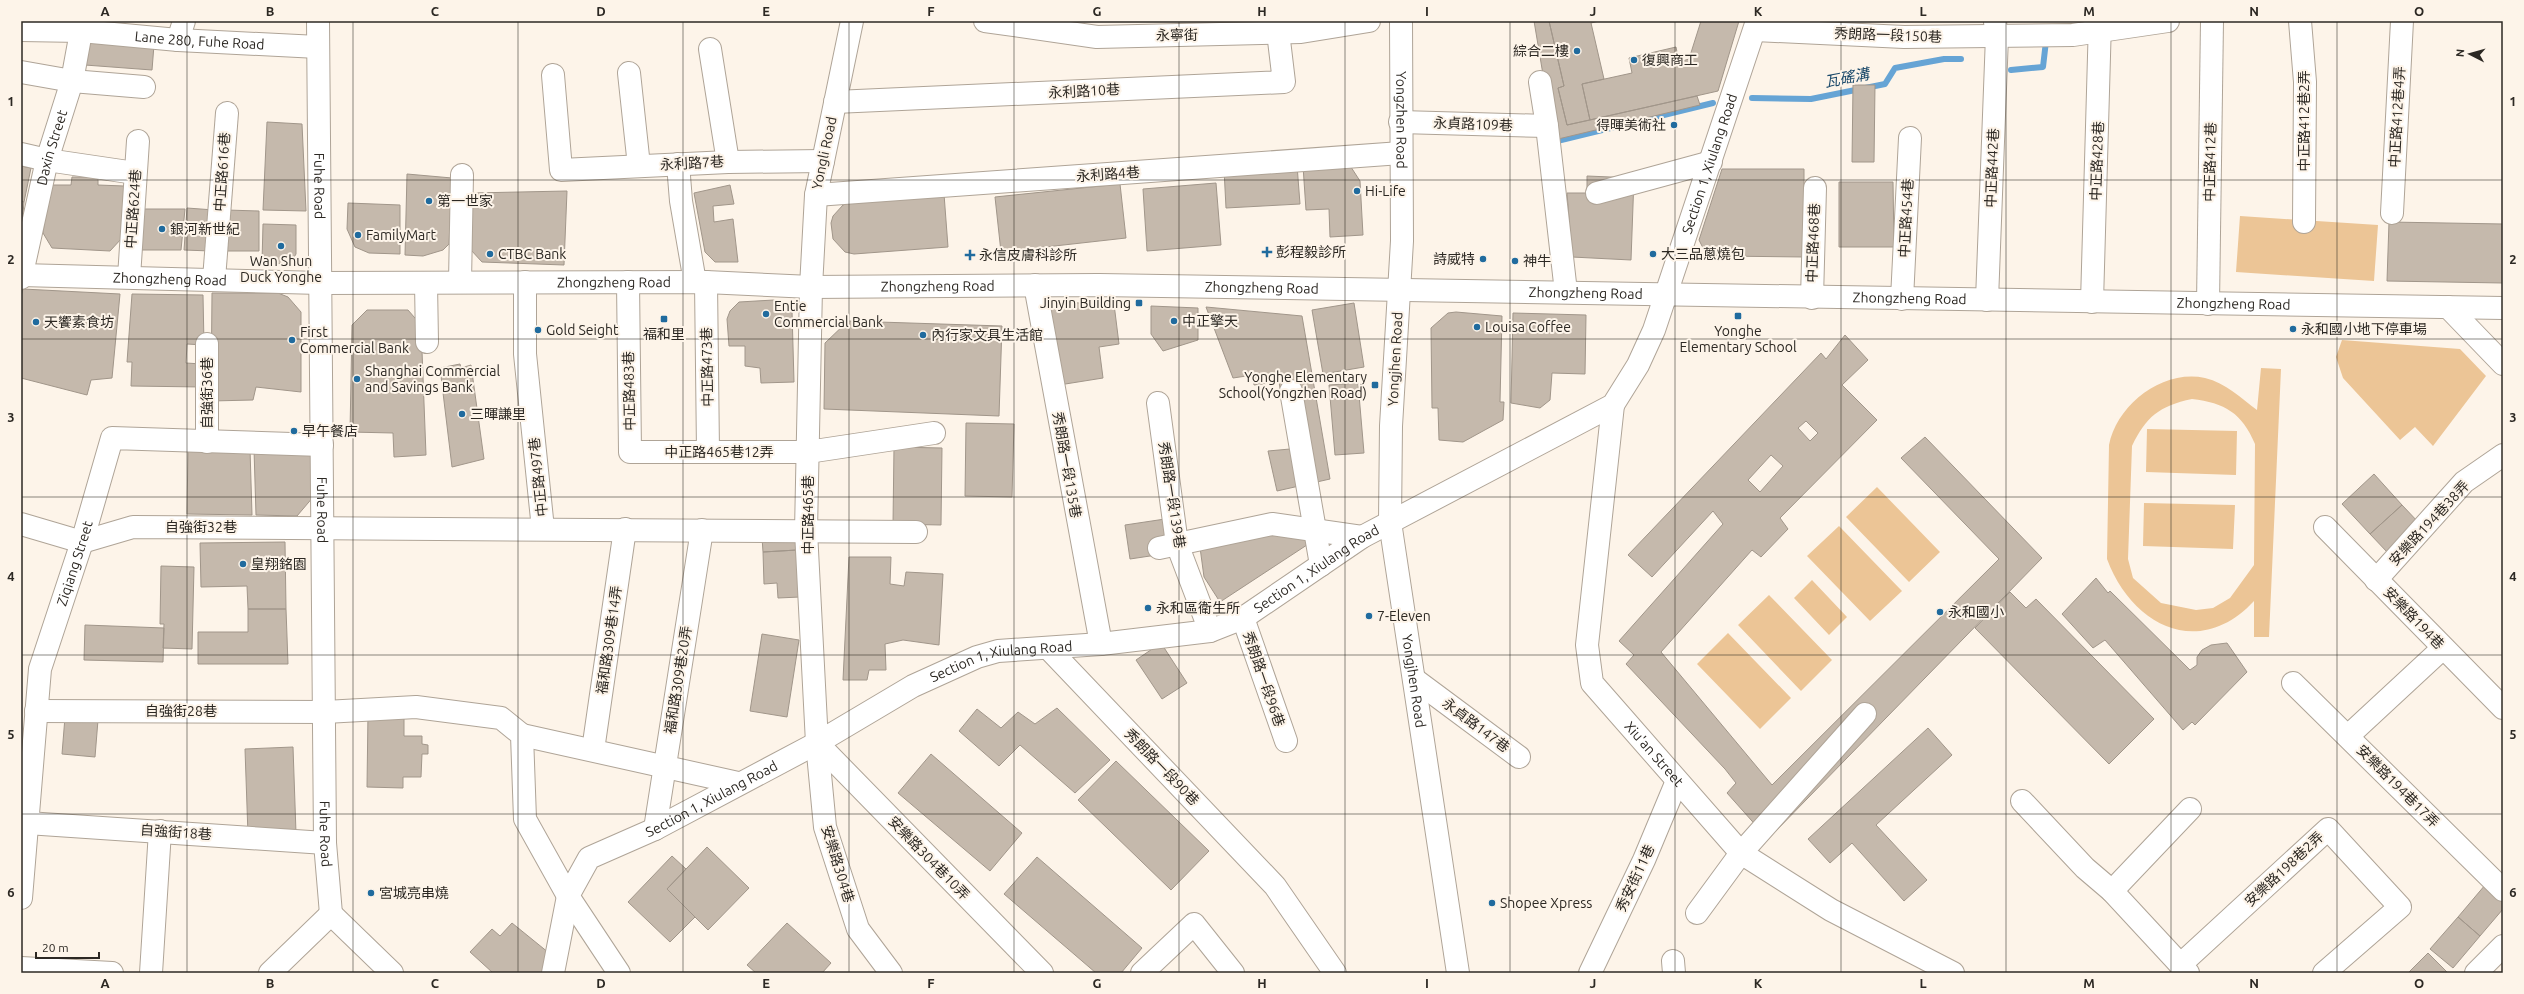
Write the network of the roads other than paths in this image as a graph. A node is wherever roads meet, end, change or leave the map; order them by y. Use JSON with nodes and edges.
{"nodes":[{"id":1,"x":318,"y":21,"type":"edge"},
{"id":2,"x":852,"y":21,"type":"edge"},
{"id":3,"x":985,"y":21,"type":"edge"},
{"id":4,"x":1369,"y":21,"type":"edge"},
{"id":5,"x":1401,"y":21,"type":"edge"},
{"id":6,"x":2168,"y":21,"type":"edge"},
{"id":7,"x":2212,"y":21,"type":"edge"},
{"id":8,"x":2300,"y":21,"type":"edge"},
{"id":9,"x":2402,"y":21,"type":"edge"},
{"id":10,"x":1046,"y":25,"type":"edge"},
{"id":11,"x":1756,"y":25,"type":"edge"},
{"id":12,"x":82,"y":26,"type":"edge"},
{"id":13,"x":1301,"y":26,"type":"edge"},
{"id":14,"x":2101,"y":26,"type":"edge"},
{"id":15,"x":1223,"y":27,"type":"edge"},
{"id":16,"x":1142,"y":28,"type":"edge"},
{"id":17,"x":1996,"y":28,"type":"edge"},
{"id":18,"x":21,"y":30,"type":"edge"},
{"id":19,"x":181,"y":30,"type":"edge"},
{"id":20,"x":1278,"y":32,"type":"junction"},
{"id":21,"x":318,"y":47,"type":"junction"},
{"id":22,"x":710,"y":50,"type":"dead end"},
{"id":23,"x":21,"y":72,"type":"edge"},
{"id":24,"x":629,"y":73,"type":"dead end"},
{"id":25,"x":554,"y":74,"type":"dead end"},
{"id":26,"x":72,"y":81,"type":"junction"},
{"id":27,"x":1540,"y":82,"type":"dead end"},
{"id":28,"x":144,"y":87,"type":"dead end"},
{"id":29,"x":835,"y":102,"type":"junction"},
{"id":30,"x":227,"y":112,"type":"dead end"},
{"id":31,"x":1400,"y":122,"type":"junction"},
{"id":32,"x":1547,"y":126,"type":"junction"},
{"id":33,"x":1910,"y":138,"type":"dead end"},
{"id":34,"x":138,"y":141,"type":"dead end"},
{"id":35,"x":1401,"y":153,"type":"junction"},
{"id":36,"x":21,"y":154,"type":"edge"},
{"id":37,"x":47,"y":160,"type":"junction"},
{"id":38,"x":823,"y":161,"type":"junction"},
{"id":39,"x":728,"y":162,"type":"junction"},
{"id":40,"x":1711,"y":162,"type":"junction"},
{"id":41,"x":678,"y":164,"type":"junction"},
{"id":42,"x":639,"y":166,"type":"junction"},
{"id":43,"x":135,"y":173,"type":"junction"},
{"id":44,"x":462,"y":175,"type":"dead end"},
{"id":45,"x":1815,"y":188,"type":"dead end"},
{"id":46,"x":1597,"y":194,"type":"dead end"},
{"id":47,"x":816,"y":195,"type":"junction"},
{"id":48,"x":2392,"y":214,"type":"dead end"},
{"id":49,"x":2304,"y":222,"type":"dead end"},
{"id":50,"x":21,"y":276,"type":"edge"},
{"id":51,"x":129,"y":277,"type":"junction"},
{"id":52,"x":214,"y":279,"type":"junction"},
{"id":53,"x":460,"y":282,"type":"junction"},
{"id":54,"x":525,"y":282,"type":"junction"},
{"id":55,"x":628,"y":282,"type":"junction"},
{"id":56,"x":700,"y":282,"type":"junction"},
{"id":57,"x":320,"y":283,"type":"junction"},
{"id":58,"x":426,"y":283,"type":"junction"},
{"id":59,"x":1035,"y":285,"type":"junction"},
{"id":60,"x":811,"y":287,"type":"junction"},
{"id":61,"x":1399,"y":291,"type":"junction"},
{"id":62,"x":1566,"y":292,"type":"junction"},
{"id":63,"x":1667,"y":296,"type":"junction"},
{"id":64,"x":1812,"y":298,"type":"junction"},
{"id":65,"x":1902,"y":299,"type":"junction"},
{"id":66,"x":1987,"y":300,"type":"junction"},
{"id":67,"x":2092,"y":302,"type":"junction"},
{"id":68,"x":2208,"y":304,"type":"junction"},
{"id":69,"x":2448,"y":307,"type":"junction"},
{"id":70,"x":2503,"y":308,"type":"edge"},
{"id":71,"x":427,"y":342,"type":"dead end"},
{"id":72,"x":207,"y":344,"type":"dead end"},
{"id":73,"x":2503,"y":364,"type":"edge"},
{"id":74,"x":1291,"y":391,"type":"dead end"},
{"id":75,"x":1158,"y":403,"type":"dead end"},
{"id":76,"x":1613,"y":405,"type":"junction"},
{"id":77,"x":934,"y":433,"type":"dead end"},
{"id":78,"x":207,"y":442,"type":"junction"},
{"id":79,"x":322,"y":445,"type":"junction"},
{"id":80,"x":630,"y":452,"type":"joint"},
{"id":81,"x":708,"y":452,"type":"junction"},
{"id":82,"x":808,"y":452,"type":"junction"},
{"id":83,"x":2503,"y":455,"type":"edge"},
{"id":84,"x":1390,"y":522,"type":"junction"},
{"id":85,"x":21,"y":524,"type":"edge"},
{"id":86,"x":322,"y":527,"type":"junction"},
{"id":87,"x":2325,"y":527,"type":"dead end"},
{"id":88,"x":544,"y":529,"type":"junction"},
{"id":89,"x":625,"y":529,"type":"junction"},
{"id":90,"x":702,"y":530,"type":"junction"},
{"id":91,"x":1314,"y":530,"type":"junction"},
{"id":92,"x":806,"y":531,"type":"junction"},
{"id":93,"x":916,"y":532,"type":"dead end"},
{"id":94,"x":1362,"y":537,"type":"junction"},
{"id":95,"x":82,"y":542,"type":"junction"},
{"id":96,"x":1168,"y":546,"type":"junction"},
{"id":97,"x":1321,"y":565,"type":"junction"},
{"id":98,"x":2376,"y":580,"type":"junction"},
{"id":99,"x":1243,"y":618,"type":"junction"},
{"id":100,"x":1210,"y":631,"type":"junction"},
{"id":101,"x":1101,"y":644,"type":"junction"},
{"id":102,"x":1049,"y":648,"type":"junction"},
{"id":103,"x":2443,"y":648,"type":"junction"},
{"id":104,"x":1414,"y":679,"type":"junction"},
{"id":105,"x":2293,"y":682,"type":"dead end"},
{"id":106,"x":2503,"y":708,"type":"edge"},
{"id":107,"x":36,"y":711,"type":"junction"},
{"id":108,"x":325,"y":712,"type":"junction"},
{"id":109,"x":1865,"y":714,"type":"dead end"},
{"id":110,"x":522,"y":735,"type":"junction"},
{"id":111,"x":2348,"y":736,"type":"junction"},
{"id":112,"x":1286,"y":741,"type":"dead end"},
{"id":113,"x":817,"y":743,"type":"junction"},
{"id":114,"x":593,"y":750,"type":"junction"},
{"id":115,"x":1519,"y":757,"type":"dead end"},
{"id":116,"x":665,"y":767,"type":"junction"},
{"id":117,"x":1677,"y":781,"type":"junction"},
{"id":118,"x":738,"y":783,"type":"junction"},
{"id":119,"x":2022,"y":801,"type":"dead end"},
{"id":120,"x":2190,"y":809,"type":"dead end"},
{"id":121,"x":27,"y":823,"type":"junction"},
{"id":122,"x":655,"y":829,"type":"junction"},
{"id":123,"x":160,"y":831,"type":"junction"},
{"id":124,"x":325,"y":842,"type":"junction"},
{"id":125,"x":1741,"y":853,"type":"junction"},
{"id":126,"x":2503,"y":890,"type":"edge"},
{"id":127,"x":2112,"y":891,"type":"junction"},
{"id":128,"x":568,"y":896,"type":"junction"},
{"id":129,"x":21,"y":898,"type":"edge"},
{"id":130,"x":1697,"y":913,"type":"dead end"},
{"id":131,"x":332,"y":914,"type":"junction"},
{"id":132,"x":2503,"y":946,"type":"edge"},
{"id":133,"x":21,"y":968,"type":"edge"},
{"id":134,"x":2489,"y":968,"type":"edge"},
{"id":135,"x":2184,"y":969,"type":"edge"},
{"id":136,"x":1944,"y":971,"type":"edge"},
{"id":137,"x":112,"y":973,"type":"edge"},
{"id":138,"x":151,"y":973,"type":"edge"},
{"id":139,"x":270,"y":973,"type":"edge"},
{"id":140,"x":392,"y":973,"type":"edge"},
{"id":141,"x":552,"y":973,"type":"edge"},
{"id":142,"x":619,"y":973,"type":"edge"},
{"id":143,"x":891,"y":973,"type":"edge"},
{"id":144,"x":1042,"y":973,"type":"edge"},
{"id":145,"x":1142,"y":973,"type":"edge"},
{"id":146,"x":1233,"y":973,"type":"edge"},
{"id":147,"x":1335,"y":973,"type":"edge"},
{"id":148,"x":1458,"y":973,"type":"edge"},
{"id":149,"x":1590,"y":973,"type":"edge"},
{"id":150,"x":2324,"y":973,"type":"edge"}],
"edges":[{"from":1,"to":21,"type":"street","name":"Fuhe Road"},
{"from":2,"to":29,"type":"street","name":"Yongli Road"},
{"from":3,"to":10,"type":"street","name":"永寧街"},
{"from":4,"to":13,"type":"street","name":"永寧街"},
{"from":5,"to":31,"type":"street","name":"Yongzhen Road"},
{"from":6,"to":14,"type":"street","name":"秀朗路一段150巷"},
{"from":7,"to":68,"type":"street","name":"中正路412巷"},
{"from":8,"to":49,"type":"street","name":"中正路412巷2弄"},
{"from":9,"to":48,"type":"street","name":"中正路412巷4弄"},
{"from":10,"to":16,"type":"street","name":"永寧街"},
{"from":11,"to":17,"type":"street","name":"秀朗路一段150巷"},
{"from":11,"to":40,"type":"street","name":"Section 1, Xiulang Road"},
{"from":12,"to":18,"type":"street","name":"Lane 280, Fuhe Road"},
{"from":12,"to":19,"type":"street","name":"Lane 280, Fuhe Road"},
{"from":12,"to":26,"type":"street","name":"Daxin Street"},
{"from":13,"to":20,"type":"street","name":"永寧街"},
{"from":14,"to":17,"type":"street","name":"秀朗路一段150巷"},
{"from":14,"to":67,"type":"street","name":"中正路428巷"},
{"from":15,"to":16,"type":"street","name":"永寧街"},
{"from":15,"to":20,"type":"street","name":"永寧街"},
{"from":17,"to":66,"type":"street","name":"中正路442巷"},
{"from":19,"to":21,"type":"street","name":"Lane 280, Fuhe Road"},
{"from":20,"to":29,"type":"street","name":"永利路10巷"},
{"from":21,"to":57,"type":"street","name":"Fuhe Road"},
{"from":22,"to":39,"type":"street"},
{"from":23,"to":26,"type":"street"},
{"from":24,"to":42,"type":"street"},
{"from":25,"to":42,"type":"street","name":"永利路7巷"},
{"from":26,"to":28,"type":"street"},
{"from":26,"to":37,"type":"street","name":"Daxin Street"},
{"from":27,"to":32,"type":"street"},
{"from":29,"to":38,"type":"street","name":"Yongli Road"},
{"from":30,"to":52,"type":"street","name":"中正路616巷"},
{"from":31,"to":32,"type":"street","name":"永貞路109巷"},
{"from":31,"to":35,"type":"street","name":"Yongzhen Road"},
{"from":32,"to":62,"type":"street"},
{"from":33,"to":65,"type":"street","name":"中正路454巷"},
{"from":34,"to":43,"type":"street","name":"中正路624巷"},
{"from":35,"to":47,"type":"street","name":"永利路4巷"},
{"from":35,"to":61,"type":"street","name":"Yongzhen Road"},
{"from":36,"to":37,"type":"street"},
{"from":37,"to":43,"type":"street"},
{"from":37,"to":50,"type":"street","name":"Daxin Street"},
{"from":38,"to":39,"type":"street","name":"永利路7巷"},
{"from":38,"to":47,"type":"street","name":"Yongli Road"},
{"from":39,"to":41,"type":"street","name":"永利路7巷"},
{"from":40,"to":46,"type":"street"},
{"from":40,"to":63,"type":"street","name":"Section 1, Xiulang Road"},
{"from":41,"to":42,"type":"street","name":"永利路7巷"},
{"from":41,"to":56,"type":"street","name":"中正路473巷"},
{"from":43,"to":51,"type":"street","name":"中正路624巷"},
{"from":44,"to":53,"type":"street"},
{"from":45,"to":64,"type":"street","name":"中正路468巷"},
{"from":47,"to":60,"type":"street","name":"Yongli Road"},
{"from":50,"to":51,"type":"street","name":"Zhongzheng Road"},
{"from":51,"to":52,"type":"street","name":"Zhongzheng Road"},
{"from":52,"to":57,"type":"street","name":"Zhongzheng Road"},
{"from":53,"to":54,"type":"street","name":"Zhongzheng Road"},
{"from":53,"to":58,"type":"street","name":"Zhongzheng Road"},
{"from":54,"to":55,"type":"street","name":"Zhongzheng Road"},
{"from":54,"to":88,"type":"street","name":"中正路497巷"},
{"from":55,"to":56,"type":"street","name":"Zhongzheng Road"},
{"from":55,"to":80,"type":"street","name":"中正路483巷"},
{"from":56,"to":60,"type":"street","name":"Zhongzheng Road"},
{"from":56,"to":81,"type":"street","name":"中正路473巷"},
{"from":57,"to":58,"type":"street","name":"Zhongzheng Road"},
{"from":57,"to":79,"type":"street","name":"Fuhe Road"},
{"from":58,"to":71,"type":"street"},
{"from":59,"to":60,"type":"street","name":"Zhongzheng Road"},
{"from":59,"to":61,"type":"street","name":"Zhongzheng Road"},
{"from":59,"to":101,"type":"street","name":"秀朗路一段135巷"},
{"from":60,"to":82,"type":"street","name":"中正路465巷"},
{"from":61,"to":62,"type":"street","name":"Zhongzheng Road"},
{"from":61,"to":84,"type":"street","name":"Yongjhen Road"},
{"from":62,"to":63,"type":"street","name":"Zhongzheng Road"},
{"from":63,"to":64,"type":"street","name":"Zhongzheng Road"},
{"from":63,"to":76,"type":"street","name":"Section 1, Xiulang Road"},
{"from":64,"to":65,"type":"street","name":"Zhongzheng Road"},
{"from":65,"to":66,"type":"street","name":"Zhongzheng Road"},
{"from":66,"to":67,"type":"street","name":"Zhongzheng Road"},
{"from":67,"to":68,"type":"street","name":"Zhongzheng Road"},
{"from":68,"to":69,"type":"street","name":"Zhongzheng Road"},
{"from":69,"to":70,"type":"street","name":"Zhongzheng Road"},
{"from":69,"to":73,"type":"street"},
{"from":72,"to":78,"type":"street","name":"自強街36巷"},
{"from":74,"to":91,"type":"street"},
{"from":75,"to":96,"type":"street","name":"秀朗路一段139巷"},
{"from":76,"to":84,"type":"street","name":"Section 1, Xiulang Road"},
{"from":76,"to":117,"type":"street","name":"Xiu'an Street"},
{"from":77,"to":82,"type":"street","name":"中正路465巷12弄"},
{"from":78,"to":79,"type":"street","name":"Ziqiang Street"},
{"from":78,"to":95,"type":"street","name":"Ziqiang Street"},
{"from":79,"to":86,"type":"street","name":"Fuhe Road"},
{"from":80,"to":81,"type":"street","name":"中正路465巷12弄"},
{"from":81,"to":82,"type":"street","name":"中正路465巷12弄"},
{"from":82,"to":92,"type":"street","name":"中正路465巷"},
{"from":83,"to":98,"type":"street","name":"安樂路194巷38弄"},
{"from":84,"to":94,"type":"street","name":"Section 1, Xiulang Road"},
{"from":84,"to":104,"type":"street","name":"Yongjhen Road"},
{"from":85,"to":95,"type":"street"},
{"from":86,"to":88,"type":"street","name":"自強街32巷"},
{"from":86,"to":95,"type":"street","name":"自強街32巷"},
{"from":86,"to":108,"type":"street","name":"Fuhe Road"},
{"from":87,"to":98,"type":"street","name":"安樂路194巷"},
{"from":88,"to":89,"type":"street","name":"自強街32巷"},
{"from":89,"to":90,"type":"street","name":"自強街32巷"},
{"from":89,"to":114,"type":"street","name":"福和路309巷14弄"},
{"from":90,"to":92,"type":"street","name":"自強街32巷"},
{"from":90,"to":116,"type":"street","name":"福和路309巷20弄"},
{"from":91,"to":94,"type":"street"},
{"from":91,"to":96,"type":"street"},
{"from":91,"to":97,"type":"street"},
{"from":92,"to":93,"type":"street","name":"自強街32巷"},
{"from":92,"to":113,"type":"street","name":"中正路465巷"},
{"from":94,"to":97,"type":"street","name":"Section 1, Xiulang Road"},
{"from":95,"to":107,"type":"street","name":"Ziqiang Street"},
{"from":96,"to":100,"type":"street","name":"秀朗路一段139巷"},
{"from":97,"to":99,"type":"street","name":"Section 1, Xiulang Road"},
{"from":98,"to":103,"type":"street","name":"安樂路194巷"},
{"from":99,"to":100,"type":"street","name":"Section 1, Xiulang Road"},
{"from":99,"to":112,"type":"street","name":"秀朗路一段96巷"},
{"from":100,"to":101,"type":"street","name":"Section 1, Xiulang Road"},
{"from":101,"to":102,"type":"street","name":"Section 1, Xiulang Road"},
{"from":102,"to":113,"type":"street","name":"Section 1, Xiulang Road"},
{"from":102,"to":147,"type":"street","name":"秀朗路一段90巷"},
{"from":103,"to":106,"type":"street","name":"安樂路194巷"},
{"from":103,"to":111,"type":"street"},
{"from":104,"to":115,"type":"street","name":"永貞路147巷"},
{"from":104,"to":148,"type":"street","name":"Yongjhen Road"},
{"from":105,"to":111,"type":"street","name":"安樂路194巷17弄"},
{"from":107,"to":108,"type":"street","name":"自強街28巷"},
{"from":107,"to":121,"type":"street","name":"Ziqiang Street"},
{"from":108,"to":110,"type":"street","name":"自強街28巷"},
{"from":108,"to":124,"type":"street","name":"Fuhe Road"},
{"from":109,"to":125,"type":"street"},
{"from":110,"to":114,"type":"street"},
{"from":110,"to":128,"type":"street"},
{"from":111,"to":126,"type":"street","name":"安樂路194巷17弄"},
{"from":113,"to":118,"type":"street","name":"Section 1, Xiulang Road"},
{"from":113,"to":143,"type":"street","name":"安樂路304巷"},
{"from":113,"to":144,"type":"street","name":"安樂路304巷10弄"},
{"from":114,"to":116,"type":"street"},
{"from":116,"to":118,"type":"street"},
{"from":116,"to":122,"type":"street","name":"福和路309巷20弄"},
{"from":117,"to":125,"type":"street","name":"Xiu'an Street"},
{"from":117,"to":149,"type":"street","name":"秀安街11巷"},
{"from":118,"to":122,"type":"street","name":"Section 1, Xiulang Road"},
{"from":119,"to":127,"type":"street"},
{"from":120,"to":127,"type":"street"},
{"from":121,"to":123,"type":"street","name":"自強街18巷"},
{"from":121,"to":129,"type":"street","name":"Ziqiang Street"},
{"from":122,"to":128,"type":"street","name":"Section 1, Xiulang Road"},
{"from":123,"to":124,"type":"street","name":"自強街18巷"},
{"from":123,"to":138,"type":"street"},
{"from":124,"to":131,"type":"street","name":"Fuhe Road"},
{"from":125,"to":130,"type":"street"},
{"from":125,"to":136,"type":"street","name":"Xiu'an Street"},
{"from":127,"to":135,"type":"street"},
{"from":128,"to":141,"type":"street","name":"Section 1, Xiulang Road"},
{"from":128,"to":142,"type":"street"},
{"from":131,"to":139,"type":"street"},
{"from":131,"to":140,"type":"street"},
{"from":132,"to":134,"type":"street"},
{"from":133,"to":137,"type":"street"},
{"from":135,"to":150,"type":"street","name":"安樂路198巷2弄"},
{"from":145,"to":146,"type":"street"}]}
